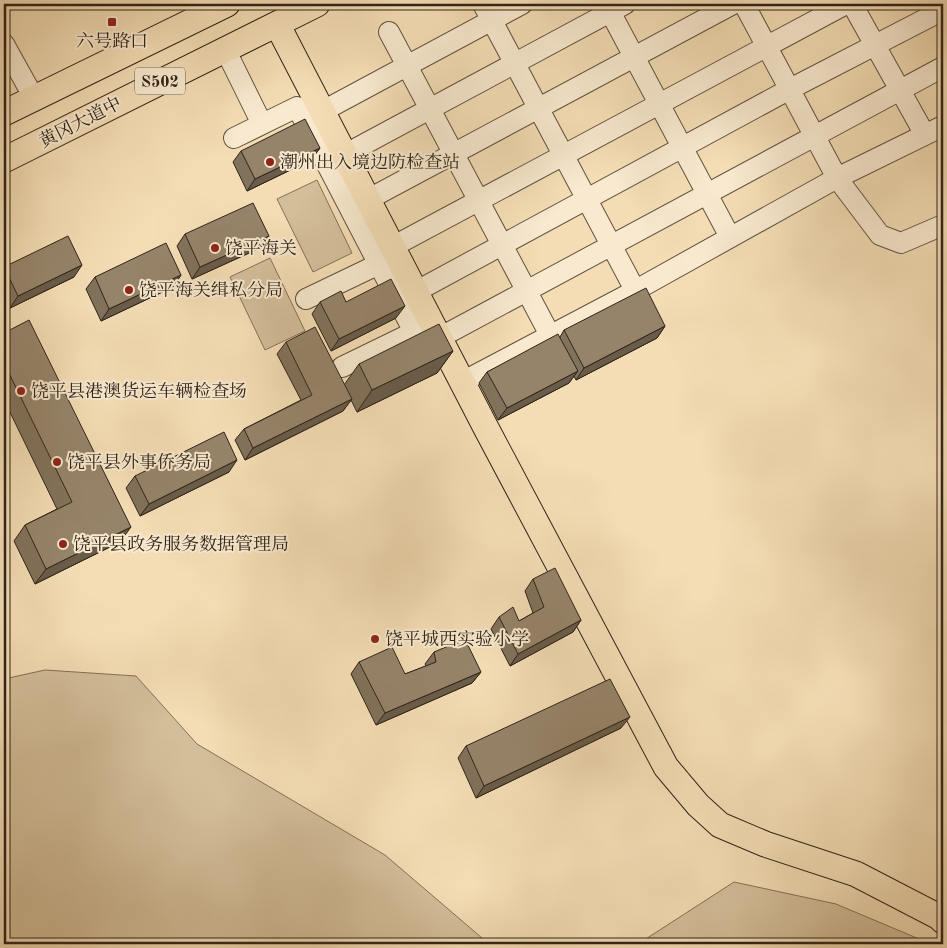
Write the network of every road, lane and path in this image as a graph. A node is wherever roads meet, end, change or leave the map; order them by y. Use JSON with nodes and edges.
{"nodes":[{"id":1,"x":227,"y":4,"type":"edge"},
{"id":2,"x":317,"y":4,"type":"edge"},
{"id":3,"x":522,"y":4,"type":"edge"},
{"id":4,"x":733,"y":4,"type":"edge"},
{"id":5,"x":744,"y":4,"type":"edge"},
{"id":6,"x":846,"y":4,"type":"edge"},
{"id":7,"x":852,"y":4,"type":"edge"},
{"id":8,"x":614,"y":6,"type":"edge"},
{"id":9,"x":943,"y":10,"type":"edge"},
{"id":10,"x":488,"y":12,"type":"edge"},
{"id":11,"x":277,"y":24,"type":"junction"},
{"id":12,"x":389,"y":32,"type":"dead end"},
{"id":13,"x":4,"y":44,"type":"edge"},
{"id":14,"x":766,"y":45,"type":"junction"},
{"id":15,"x":875,"y":45,"type":"junction"},
{"id":16,"x":225,"y":49,"type":"junction"},
{"id":17,"x":634,"y":57,"type":"junction"},
{"id":18,"x":515,"y":63,"type":"junction"},
{"id":19,"x":407,"y":66,"type":"junction"},
{"id":20,"x":943,"y":67,"type":"edge"},
{"id":21,"x":790,"y":89,"type":"junction"},
{"id":22,"x":900,"y":90,"type":"junction"},
{"id":23,"x":34,"y":98,"type":"junction"},
{"id":24,"x":659,"y":104,"type":"junction"},
{"id":25,"x":539,"y":108,"type":"junction"},
{"id":26,"x":430,"y":109,"type":"junction"},
{"id":27,"x":321,"y":112,"type":"junction"},
{"id":28,"x":4,"y":113,"type":"edge"},
{"id":29,"x":262,"y":124,"type":"junction"},
{"id":30,"x":943,"y":126,"type":"edge"},
{"id":31,"x":814,"y":135,"type":"junction"},
{"id":32,"x":925,"y":135,"type":"junction"},
{"id":33,"x":234,"y":138,"type":"dead end"},
{"id":34,"x":682,"y":147,"type":"junction"},
{"id":35,"x":454,"y":154,"type":"junction"},
{"id":36,"x":344,"y":155,"type":"junction"},
{"id":37,"x":564,"y":155,"type":"junction"},
{"id":38,"x":4,"y":160,"type":"edge"},
{"id":39,"x":837,"y":178,"type":"junction"},
{"id":40,"x":706,"y":194,"type":"junction"},
{"id":41,"x":587,"y":199,"type":"junction"},
{"id":42,"x":367,"y":200,"type":"junction"},
{"id":43,"x":478,"y":200,"type":"junction"},
{"id":44,"x":943,"y":225,"type":"edge"},
{"id":45,"x":730,"y":237,"type":"junction"},
{"id":46,"x":502,"y":245,"type":"junction"},
{"id":47,"x":611,"y":245,"type":"junction"},
{"id":48,"x":385,"y":256,"type":"junction"},
{"id":49,"x":635,"y":290,"type":"junction"},
{"id":50,"x":526,"y":291,"type":"junction"},
{"id":51,"x":415,"y":292,"type":"junction"},
{"id":52,"x":306,"y":299,"type":"dead end"},
{"id":53,"x":550,"y":336,"type":"junction"},
{"id":54,"x":439,"y":338,"type":"junction"},
{"id":55,"x":342,"y":367,"type":"dead end"},
{"id":56,"x":462,"y":382,"type":"junction"},
{"id":57,"x":943,"y":921,"type":"edge"}],
"edges":[{"from":1,"to":23,"type":"main road","number":"S502"},
{"from":2,"to":11,"type":"main road","name":"黄冈大道中","number":"S502"},
{"from":3,"to":10,"type":"street"},
{"from":4,"to":17,"type":"street"},
{"from":5,"to":14,"type":"street"},
{"from":6,"to":14,"type":"street"},
{"from":7,"to":15,"type":"street"},
{"from":8,"to":17,"type":"street"},
{"from":8,"to":18,"type":"street"},
{"from":9,"to":15,"type":"street"},
{"from":10,"to":18,"type":"street"},
{"from":10,"to":19,"type":"street"},
{"from":11,"to":16,"type":"main road","name":"黄冈大道中","number":"S502"},
{"from":11,"to":27,"type":"main road"},
{"from":12,"to":19,"type":"street"},
{"from":13,"to":23,"type":"street"},
{"from":14,"to":21,"type":"street"},
{"from":14,"to":24,"type":"street"},
{"from":15,"to":21,"type":"street"},
{"from":15,"to":22,"type":"street"},
{"from":16,"to":29,"type":"street"},
{"from":16,"to":38,"type":"main road","name":"黄冈大道中","number":"S502"},
{"from":17,"to":24,"type":"street"},
{"from":17,"to":25,"type":"street"},
{"from":18,"to":25,"type":"street"},
{"from":18,"to":26,"type":"street"},
{"from":19,"to":26,"type":"street"},
{"from":19,"to":27,"type":"street"},
{"from":20,"to":22,"type":"street"},
{"from":21,"to":31,"type":"street"},
{"from":21,"to":34,"type":"street"},
{"from":22,"to":31,"type":"street"},
{"from":22,"to":32,"type":"street"},
{"from":23,"to":28,"type":"main road","number":"S502"},
{"from":24,"to":34,"type":"street"},
{"from":24,"to":37,"type":"street"},
{"from":25,"to":35,"type":"street"},
{"from":25,"to":37,"type":"street"},
{"from":26,"to":35,"type":"street"},
{"from":26,"to":36,"type":"street"},
{"from":27,"to":36,"type":"main road"},
{"from":29,"to":33,"type":"street"},
{"from":29,"to":48,"type":"street"},
{"from":30,"to":32,"type":"street"},
{"from":31,"to":39,"type":"street"},
{"from":31,"to":40,"type":"street"},
{"from":32,"to":39,"type":"street"},
{"from":34,"to":40,"type":"street"},
{"from":34,"to":41,"type":"street"},
{"from":35,"to":42,"type":"street"},
{"from":35,"to":43,"type":"street"},
{"from":36,"to":42,"type":"main road"},
{"from":37,"to":41,"type":"street"},
{"from":37,"to":43,"type":"street"},
{"from":39,"to":44,"type":"street"},
{"from":39,"to":45,"type":"street"},
{"from":40,"to":45,"type":"street"},
{"from":40,"to":47,"type":"street"},
{"from":41,"to":46,"type":"street"},
{"from":41,"to":47,"type":"street"},
{"from":42,"to":48,"type":"main road"},
{"from":43,"to":46,"type":"street"},
{"from":43,"to":48,"type":"street"},
{"from":45,"to":49,"type":"street"},
{"from":46,"to":50,"type":"street"},
{"from":46,"to":51,"type":"street"},
{"from":47,"to":49,"type":"street"},
{"from":47,"to":50,"type":"street"},
{"from":48,"to":51,"type":"main road"},
{"from":48,"to":52,"type":"street"},
{"from":48,"to":55,"type":"street"},
{"from":49,"to":53,"type":"street"},
{"from":50,"to":53,"type":"street"},
{"from":50,"to":54,"type":"street"},
{"from":51,"to":54,"type":"main road"},
{"from":53,"to":56,"type":"street"},
{"from":54,"to":56,"type":"main road"},
{"from":56,"to":57,"type":"main road"}]}
